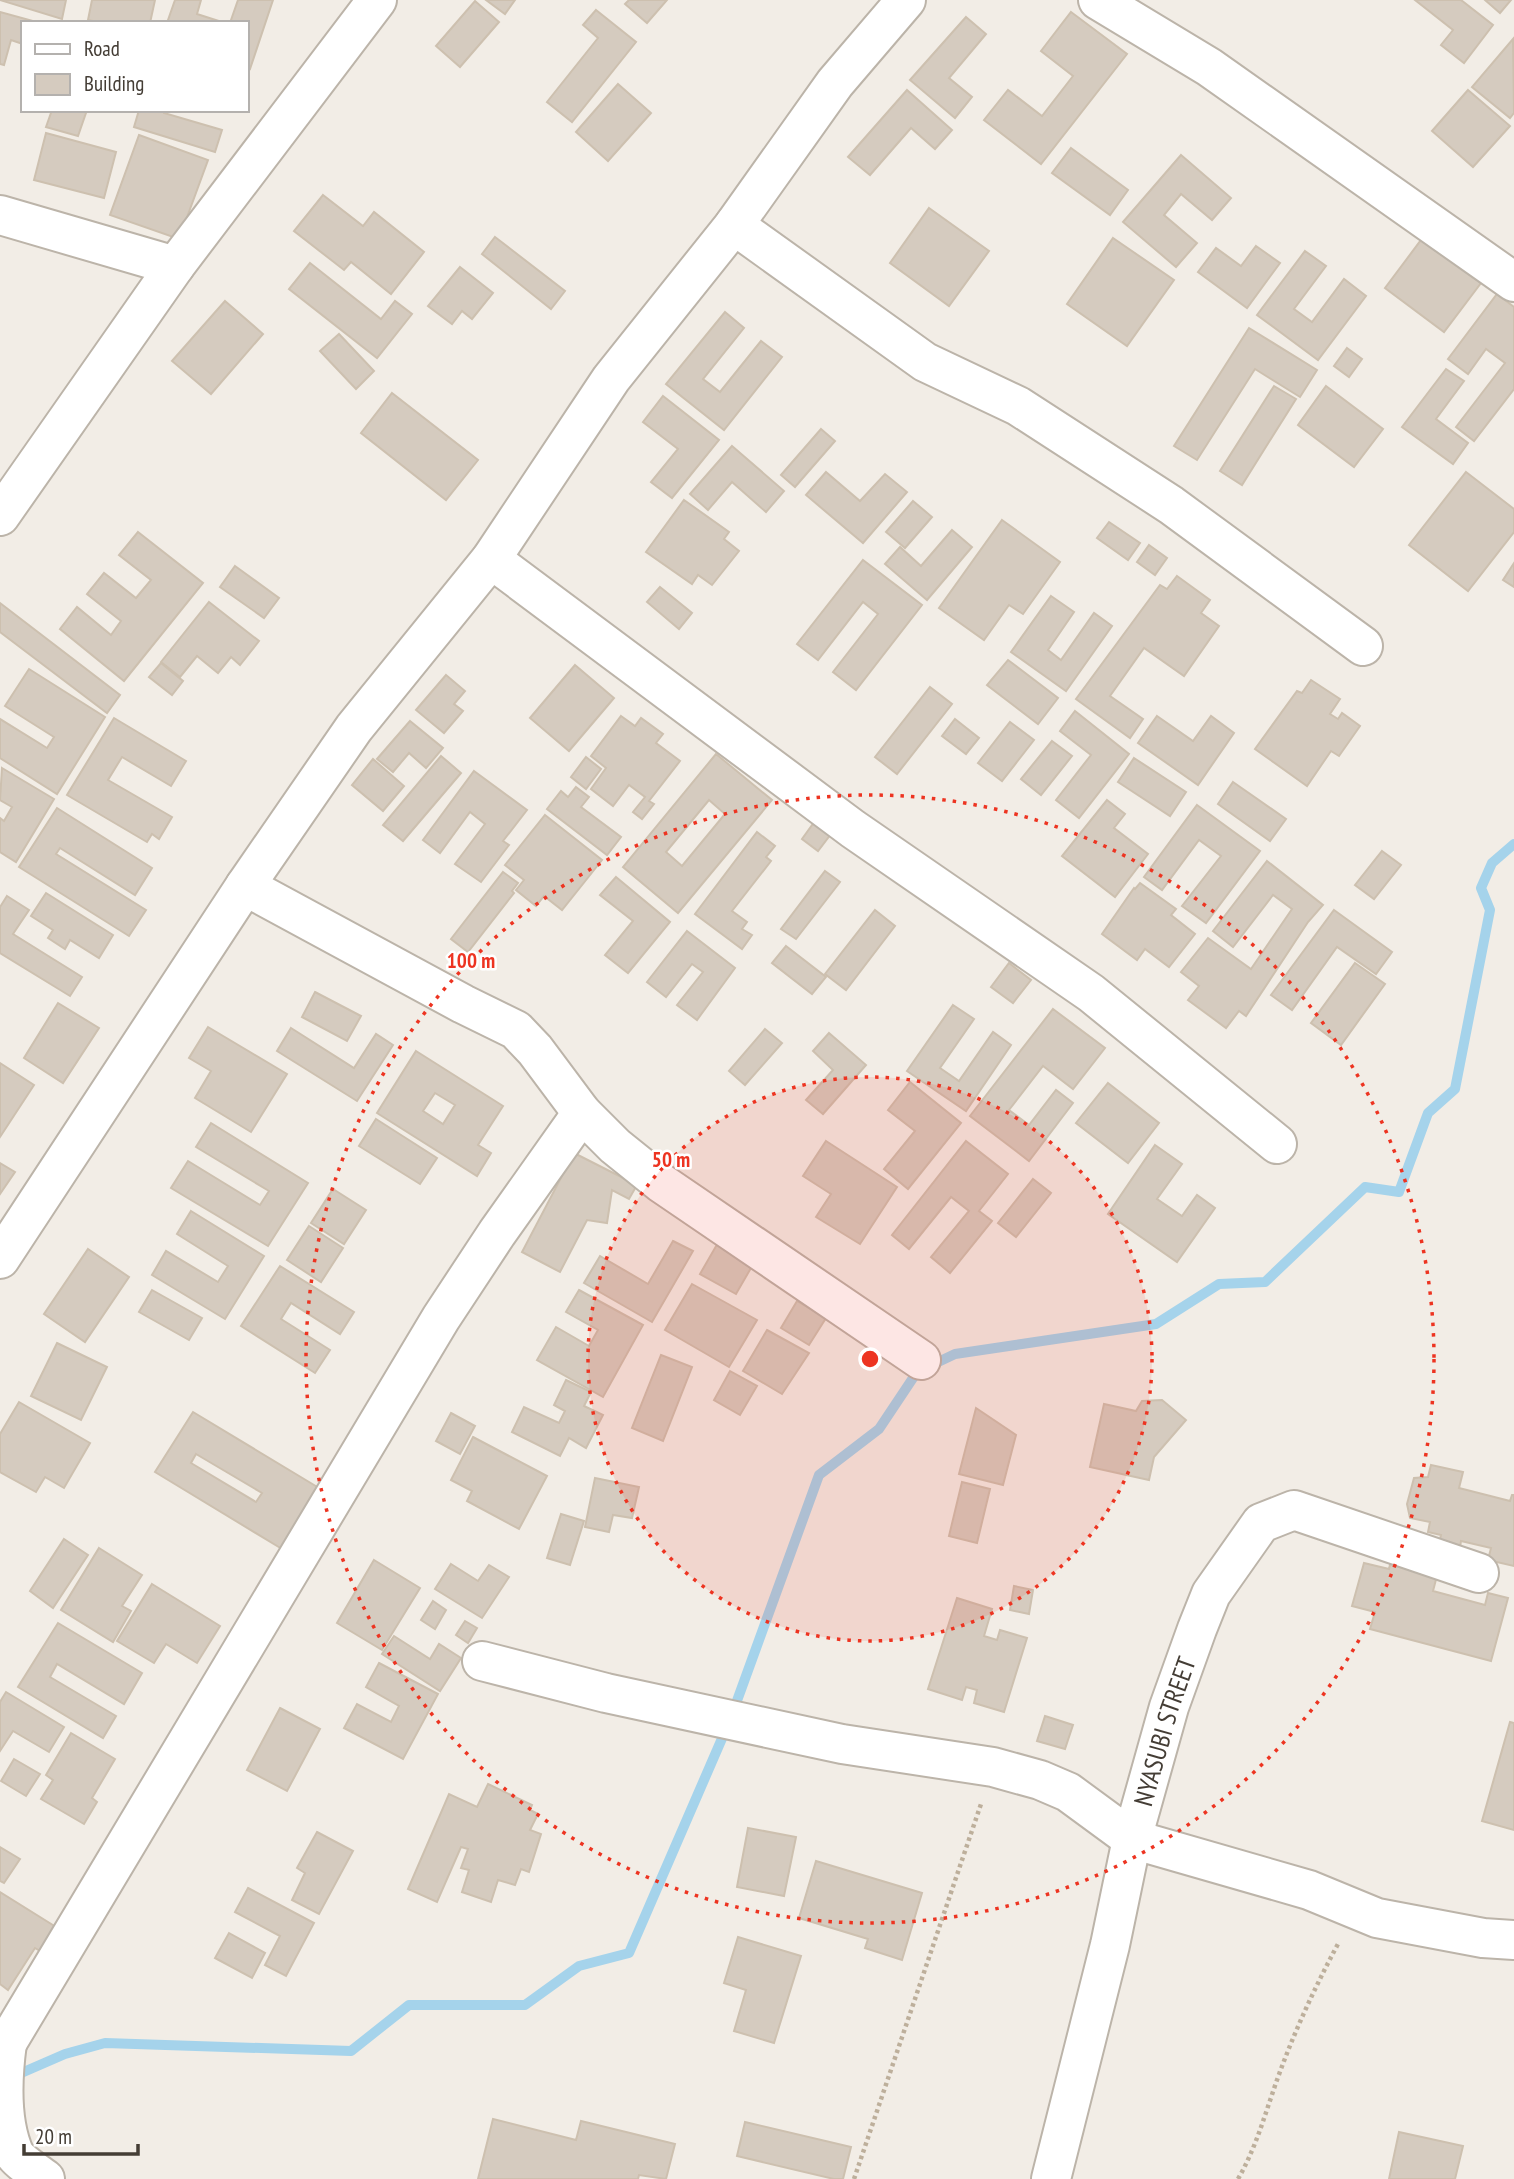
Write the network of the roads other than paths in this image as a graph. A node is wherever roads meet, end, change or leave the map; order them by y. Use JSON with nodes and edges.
{"nodes":[{"id":1,"x":377,"y":0,"type":"edge"},
{"id":2,"x":906,"y":0,"type":"edge"},
{"id":3,"x":1098,"y":0,"type":"edge"},
{"id":4,"x":0,"y":215,"type":"edge"},
{"id":5,"x":734,"y":225,"type":"junction"},
{"id":6,"x":175,"y":266,"type":"junction"},
{"id":7,"x":1514,"y":282,"type":"edge"},
{"id":8,"x":0,"y":516,"type":"edge"},
{"id":9,"x":491,"y":559,"type":"junction"},
{"id":10,"x":1363,"y":646,"type":"dead end"},
{"id":11,"x":245,"y":886,"type":"junction"},
{"id":12,"x":582,"y":1113,"type":"junction"},
{"id":13,"x":1277,"y":1144,"type":"dead end"},
{"id":14,"x":0,"y":1259,"type":"edge"},
{"id":15,"x":921,"y":1360,"type":"dead end"},
{"id":16,"x":1479,"y":1573,"type":"dead end"},
{"id":17,"x":482,"y":1661,"type":"dead end"},
{"id":18,"x":1132,"y":1839,"type":"junction"},
{"id":19,"x":1514,"y":1940,"type":"edge"},
{"id":20,"x":4,"y":2041,"type":"edge"},
{"id":21,"x":45,"y":2179,"type":"edge"},
{"id":22,"x":1051,"y":2179,"type":"edge"}],
"edges":[{"from":1,"to":6,"type":"street"},
{"from":2,"to":5,"type":"street"},
{"from":3,"to":7,"type":"street"},
{"from":4,"to":6,"type":"street"},
{"from":5,"to":9,"type":"street"},
{"from":5,"to":10,"type":"street"},
{"from":6,"to":8,"type":"street"},
{"from":9,"to":11,"type":"street"},
{"from":9,"to":13,"type":"street"},
{"from":11,"to":12,"type":"street"},
{"from":11,"to":14,"type":"street"},
{"from":12,"to":15,"type":"street"},
{"from":12,"to":20,"type":"street"},
{"from":16,"to":18,"type":"street","name":"NYASUBI STREET"},
{"from":17,"to":18,"type":"street"},
{"from":18,"to":19,"type":"street"},
{"from":18,"to":22,"type":"street","name":"NYASUBI STREET"},
{"from":20,"to":21,"type":"street"}]}
